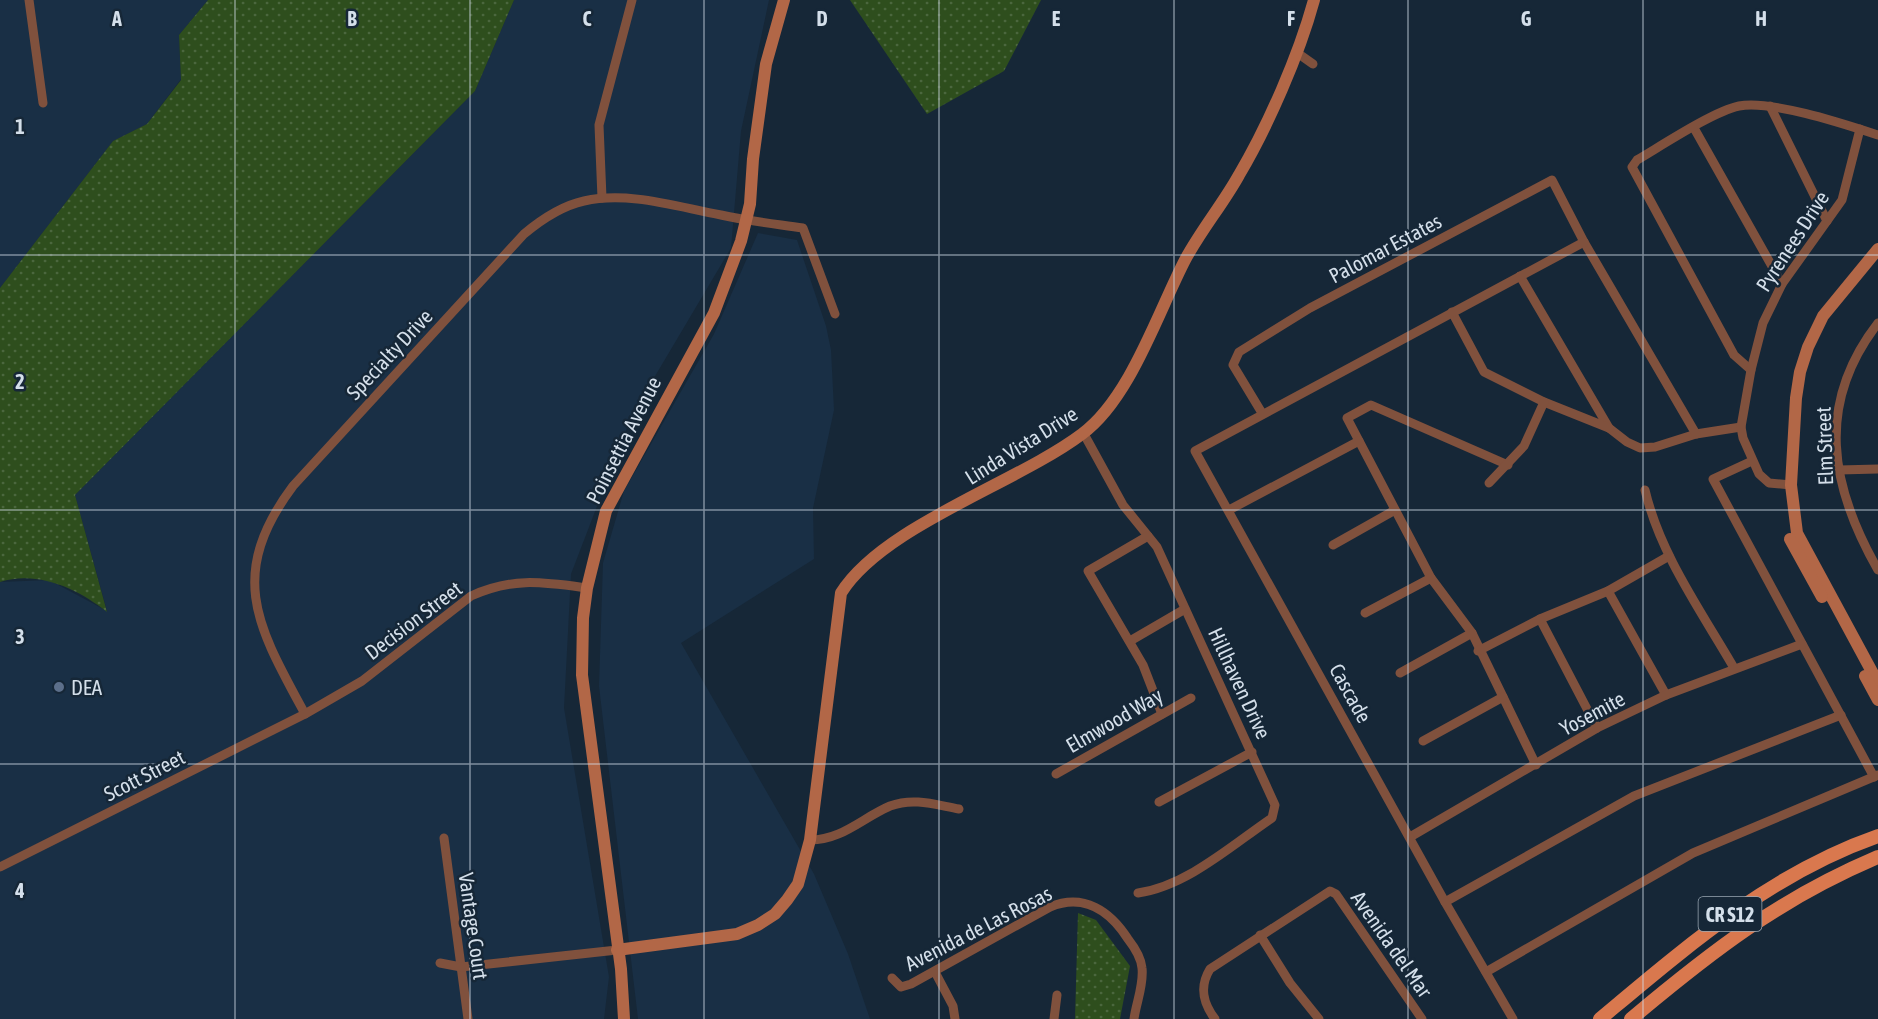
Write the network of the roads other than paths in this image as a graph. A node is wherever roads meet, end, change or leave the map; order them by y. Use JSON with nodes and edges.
{"nodes":[{"id":1,"x":29,"y":0,"type":"edge"},
{"id":2,"x":632,"y":0,"type":"edge"},
{"id":3,"x":784,"y":0,"type":"edge"},
{"id":4,"x":1314,"y":0,"type":"edge"},
{"id":5,"x":1296,"y":52,"type":"junction"},
{"id":6,"x":1313,"y":64,"type":"dead end"},
{"id":7,"x":43,"y":103,"type":"dead end"},
{"id":8,"x":1770,"y":106,"type":"junction"},
{"id":9,"x":1694,"y":128,"type":"junction"},
{"id":10,"x":1860,"y":129,"type":"junction"},
{"id":11,"x":1878,"y":135,"type":"edge"},
{"id":12,"x":602,"y":198,"type":"junction"},
{"id":13,"x":746,"y":220,"type":"junction"},
{"id":14,"x":1827,"y":221,"type":"junction"},
{"id":15,"x":1584,"y":242,"type":"junction"},
{"id":16,"x":1878,"y":249,"type":"edge"},
{"id":17,"x":1520,"y":276,"type":"junction"},
{"id":18,"x":1782,"y":284,"type":"junction"},
{"id":19,"x":1452,"y":312,"type":"junction"},
{"id":20,"x":835,"y":314,"type":"dead end"},
{"id":21,"x":1878,"y":323,"type":"edge"},
{"id":22,"x":1751,"y":370,"type":"junction"},
{"id":23,"x":1544,"y":402,"type":"junction"},
{"id":24,"x":1262,"y":413,"type":"junction"},
{"id":25,"x":1741,"y":427,"type":"junction"},
{"id":26,"x":1609,"y":428,"type":"junction"},
{"id":27,"x":1084,"y":434,"type":"junction"},
{"id":28,"x":1696,"y":434,"type":"junction"},
{"id":29,"x":1359,"y":441,"type":"junction"},
{"id":30,"x":1752,"y":461,"type":"junction"},
{"id":31,"x":1508,"y":465,"type":"junction"},
{"id":32,"x":1878,"y":469,"type":"edge"},
{"id":33,"x":1839,"y":470,"type":"junction"},
{"id":34,"x":1489,"y":483,"type":"dead end"},
{"id":35,"x":1791,"y":485,"type":"junction"},
{"id":36,"x":1645,"y":490,"type":"dead end"},
{"id":37,"x":1228,"y":510,"type":"junction"},
{"id":38,"x":1395,"y":510,"type":"junction"},
{"id":39,"x":1148,"y":537,"type":"junction"},
{"id":40,"x":1333,"y":545,"type":"dead end"},
{"id":41,"x":1669,"y":556,"type":"junction"},
{"id":42,"x":1878,"y":570,"type":"edge"},
{"id":43,"x":1431,"y":578,"type":"junction"},
{"id":44,"x":587,"y":588,"type":"junction"},
{"id":45,"x":1608,"y":591,"type":"junction"},
{"id":46,"x":1185,"y":609,"type":"junction"},
{"id":47,"x":1365,"y":613,"type":"dead end"},
{"id":48,"x":1540,"y":619,"type":"junction"},
{"id":49,"x":1472,"y":633,"type":"junction"},
{"id":50,"x":1130,"y":641,"type":"junction"},
{"id":51,"x":1802,"y":644,"type":"junction"},
{"id":52,"x":1478,"y":651,"type":"junction"},
{"id":53,"x":1734,"y":668,"type":"junction"},
{"id":54,"x":1400,"y":673,"type":"dead end"},
{"id":55,"x":1878,"y":683,"type":"edge"},
{"id":56,"x":1666,"y":695,"type":"junction"},
{"id":57,"x":1503,"y":697,"type":"junction"},
{"id":58,"x":1191,"y":698,"type":"dead end"},
{"id":59,"x":1878,"y":700,"type":"edge"},
{"id":60,"x":305,"y":714,"type":"junction"},
{"id":61,"x":1162,"y":714,"type":"junction"},
{"id":62,"x":1841,"y":715,"type":"junction"},
{"id":63,"x":1598,"y":728,"type":"junction"},
{"id":64,"x":1423,"y":741,"type":"dead end"},
{"id":65,"x":1252,"y":752,"type":"junction"},
{"id":66,"x":1536,"y":765,"type":"junction"},
{"id":67,"x":1056,"y":774,"type":"dead end"},
{"id":68,"x":1876,"y":776,"type":"edge"},
{"id":69,"x":1159,"y":802,"type":"dead end"},
{"id":70,"x":959,"y":809,"type":"dead end"},
{"id":71,"x":1878,"y":836,"type":"edge"},
{"id":72,"x":1410,"y":837,"type":"junction"},
{"id":73,"x":444,"y":838,"type":"dead end"},
{"id":74,"x":810,"y":840,"type":"junction"},
{"id":75,"x":1878,"y":857,"type":"edge"},
{"id":76,"x":0,"y":867,"type":"edge"},
{"id":77,"x":1138,"y":892,"type":"dead end"},
{"id":78,"x":1445,"y":902,"type":"junction"},
{"id":79,"x":1260,"y":935,"type":"junction"},
{"id":80,"x":617,"y":950,"type":"junction"},
{"id":81,"x":440,"y":963,"type":"dead end"},
{"id":82,"x":461,"y":967,"type":"junction"},
{"id":83,"x":935,"y":972,"type":"junction"},
{"id":84,"x":1486,"y":972,"type":"junction"},
{"id":85,"x":892,"y":978,"type":"dead end"},
{"id":86,"x":1057,"y":995,"type":"dead end"},
{"id":87,"x":468,"y":1019,"type":"edge"},
{"id":88,"x":624,"y":1019,"type":"edge"},
{"id":89,"x":955,"y":1019,"type":"edge"},
{"id":90,"x":1054,"y":1019,"type":"edge"},
{"id":91,"x":1134,"y":1019,"type":"edge"},
{"id":92,"x":1215,"y":1019,"type":"edge"},
{"id":93,"x":1319,"y":1019,"type":"edge"},
{"id":94,"x":1422,"y":1019,"type":"edge"},
{"id":95,"x":1513,"y":1019,"type":"edge"},
{"id":96,"x":1600,"y":1019,"type":"edge"},
{"id":97,"x":1631,"y":1019,"type":"edge"}],
"edges":[{"from":1,"to":7,"type":"street"},
{"from":2,"to":12,"type":"street"},
{"from":3,"to":13,"type":"street","name":"Poinsettia Avenue"},
{"from":4,"to":5,"type":"street","name":"Linda Vista Drive"},
{"from":5,"to":6,"type":"street"},
{"from":5,"to":27,"type":"street","name":"Linda Vista Drive"},
{"from":8,"to":9,"type":"street"},
{"from":8,"to":10,"type":"street"},
{"from":8,"to":14,"type":"street"},
{"from":9,"to":18,"type":"street"},
{"from":9,"to":22,"type":"street"},
{"from":10,"to":11,"type":"street"},
{"from":10,"to":14,"type":"street","name":"Pyrenees Drive"},
{"from":12,"to":13,"type":"street","name":"Specialty Drive"},
{"from":12,"to":60,"type":"street","name":"Specialty Drive"},
{"from":13,"to":20,"type":"street","name":"Specialty Drive"},
{"from":13,"to":44,"type":"street","name":"Poinsettia Avenue"},
{"from":14,"to":18,"type":"street","name":"Pyrenees Drive"},
{"from":15,"to":17,"type":"street"},
{"from":15,"to":24,"type":"street","name":"Palomar Estates"},
{"from":15,"to":28,"type":"street"},
{"from":16,"to":35,"type":"street"},
{"from":17,"to":19,"type":"street"},
{"from":17,"to":26,"type":"street"},
{"from":18,"to":22,"type":"street","name":"Pyrenees Drive"},
{"from":19,"to":23,"type":"street"},
{"from":19,"to":24,"type":"street"},
{"from":21,"to":33,"type":"street","name":"Elm Street"},
{"from":22,"to":25,"type":"street","name":"Pyrenees Drive"},
{"from":23,"to":26,"type":"street"},
{"from":23,"to":31,"type":"street"},
{"from":24,"to":37,"type":"street","name":"Cascade"},
{"from":25,"to":28,"type":"street"},
{"from":25,"to":30,"type":"street","name":"Pyrenees Drive"},
{"from":26,"to":28,"type":"street"},
{"from":27,"to":39,"type":"street","name":"Hillhaven Drive"},
{"from":27,"to":74,"type":"street","name":"Linda Vista Drive"},
{"from":29,"to":31,"type":"street"},
{"from":29,"to":37,"type":"street"},
{"from":29,"to":38,"type":"street"},
{"from":30,"to":35,"type":"street","name":"Pyrenees Drive"},
{"from":30,"to":51,"type":"street"},
{"from":31,"to":34,"type":"street"},
{"from":32,"to":33,"type":"street"},
{"from":33,"to":42,"type":"street","name":"Elm Street"},
{"from":35,"to":55,"type":"street"},
{"from":35,"to":59,"type":"street"},
{"from":36,"to":41,"type":"street"},
{"from":37,"to":72,"type":"street","name":"Cascade"},
{"from":38,"to":40,"type":"street"},
{"from":38,"to":43,"type":"street"},
{"from":39,"to":46,"type":"street","name":"Hillhaven Drive"},
{"from":39,"to":50,"type":"street"},
{"from":41,"to":45,"type":"street"},
{"from":41,"to":53,"type":"street"},
{"from":43,"to":47,"type":"street"},
{"from":43,"to":49,"type":"street"},
{"from":44,"to":60,"type":"street","name":"Decision Street"},
{"from":44,"to":80,"type":"street","name":"Poinsettia Avenue"},
{"from":45,"to":48,"type":"street"},
{"from":45,"to":56,"type":"street"},
{"from":46,"to":50,"type":"street"},
{"from":46,"to":65,"type":"street","name":"Hillhaven Drive"},
{"from":48,"to":52,"type":"street"},
{"from":48,"to":63,"type":"street"},
{"from":49,"to":52,"type":"street"},
{"from":49,"to":54,"type":"street"},
{"from":50,"to":61,"type":"street"},
{"from":51,"to":53,"type":"street","name":"Yosemite"},
{"from":51,"to":62,"type":"street"},
{"from":52,"to":57,"type":"street"},
{"from":53,"to":56,"type":"street","name":"Yosemite"},
{"from":56,"to":63,"type":"street","name":"Yosemite"},
{"from":57,"to":64,"type":"street"},
{"from":57,"to":66,"type":"street"},
{"from":58,"to":61,"type":"street","name":"Elmwood Way"},
{"from":60,"to":76,"type":"street","name":"Scott Street"},
{"from":61,"to":67,"type":"street","name":"Elmwood Way"},
{"from":62,"to":68,"type":"street"},
{"from":62,"to":78,"type":"street"},
{"from":63,"to":66,"type":"street","name":"Yosemite"},
{"from":65,"to":69,"type":"street"},
{"from":65,"to":77,"type":"street","name":"Hillhaven Drive"},
{"from":66,"to":72,"type":"street","name":"Yosemite"},
{"from":68,"to":84,"type":"street"},
{"from":70,"to":74,"type":"street"},
{"from":71,"to":96,"type":"main road","number":"CR S12"},
{"from":72,"to":78,"type":"street","name":"Cascade"},
{"from":73,"to":82,"type":"street","name":"Vantage Court"},
{"from":74,"to":80,"type":"street","name":"Linda Vista Drive"},
{"from":75,"to":97,"type":"main road","number":"CR S12"},
{"from":78,"to":84,"type":"street","name":"Cascade"},
{"from":79,"to":92,"type":"street"},
{"from":79,"to":93,"type":"street"},
{"from":79,"to":94,"type":"street","name":"Avenida del Mar"},
{"from":80,"to":82,"type":"street"},
{"from":80,"to":88,"type":"street","name":"Poinsettia Avenue"},
{"from":81,"to":82,"type":"street"},
{"from":82,"to":87,"type":"street","name":"Vantage Court"},
{"from":83,"to":85,"type":"street","name":"Avenida de Las Rosas"},
{"from":83,"to":89,"type":"street"},
{"from":83,"to":91,"type":"street","name":"Avenida de Las Rosas"},
{"from":84,"to":95,"type":"street","name":"Cascade"},
{"from":86,"to":90,"type":"street"}]}
